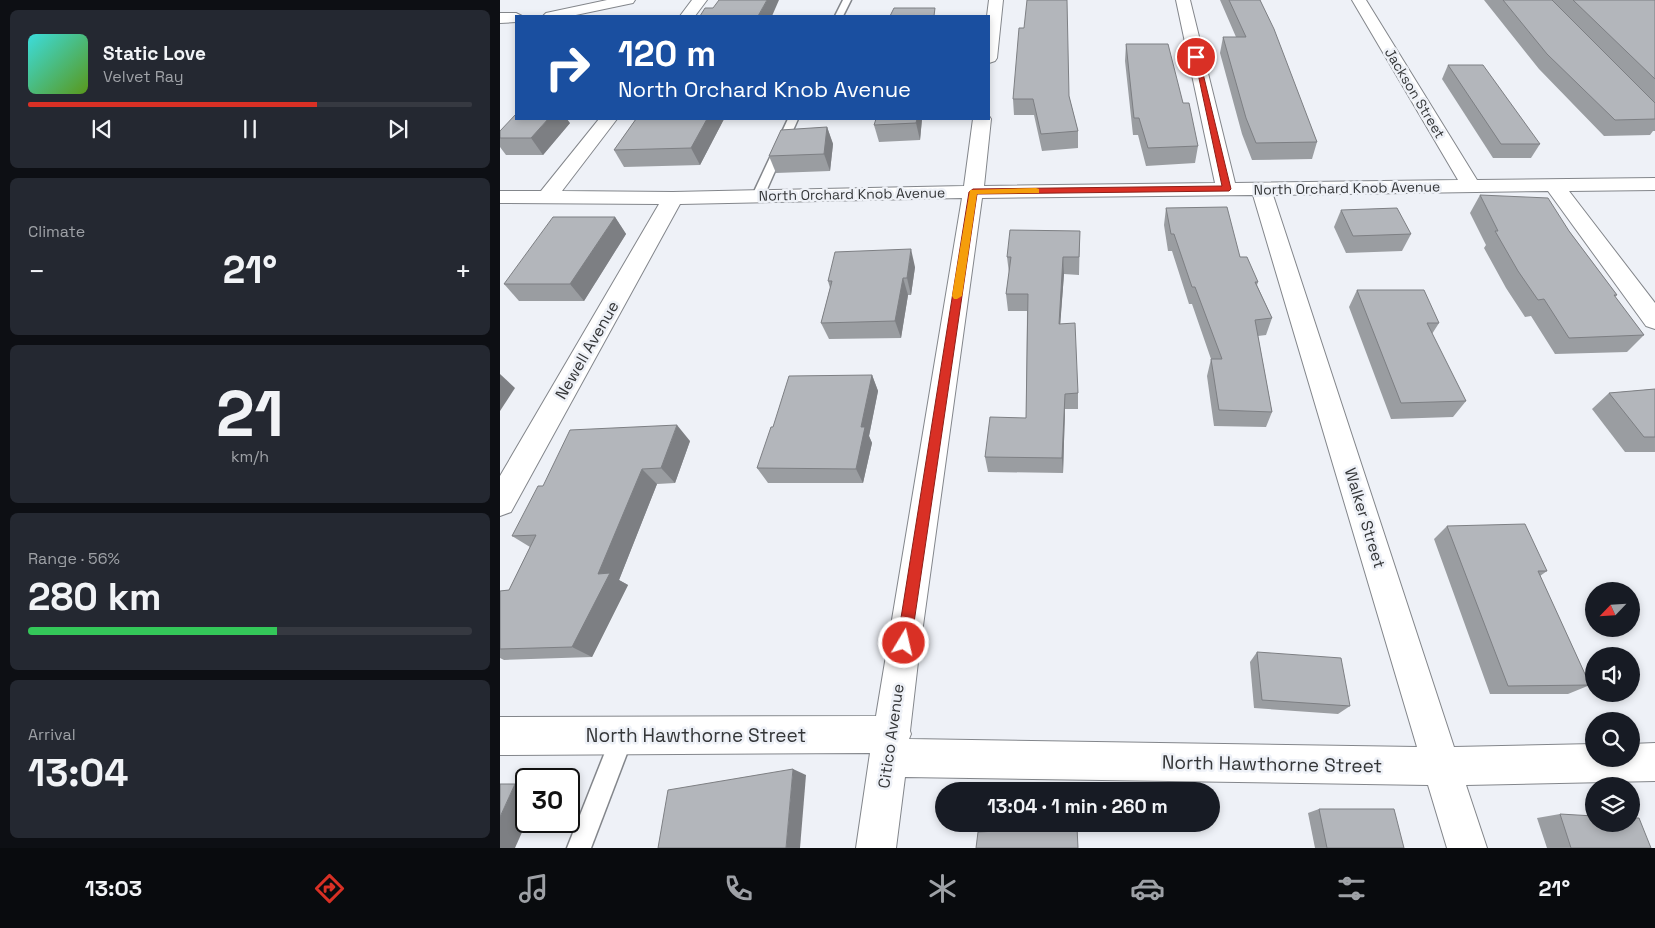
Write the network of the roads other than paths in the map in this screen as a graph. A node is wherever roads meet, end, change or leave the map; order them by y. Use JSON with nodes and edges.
{"nodes":[{"id":1,"x":628,"y":0,"type":"edge"},
{"id":2,"x":700,"y":0,"type":"edge"},
{"id":3,"x":847,"y":0,"type":"edge"},
{"id":4,"x":996,"y":0,"type":"edge"},
{"id":5,"x":1183,"y":0,"type":"edge"},
{"id":6,"x":1359,"y":0,"type":"edge"},
{"id":7,"x":555,"y":15,"type":"edge"},
{"id":8,"x":688,"y":15,"type":"edge"},
{"id":9,"x":840,"y":15,"type":"edge"},
{"id":10,"x":500,"y":18,"type":"edge"},
{"id":11,"x":515,"y":18,"type":"edge"},
{"id":12,"x":990,"y":50,"type":"edge"},
{"id":13,"x":607,"y":120,"type":"edge"},
{"id":14,"x":793,"y":120,"type":"edge"},
{"id":15,"x":982,"y":120,"type":"edge"},
{"id":16,"x":1655,"y":184,"type":"edge"},
{"id":17,"x":1554,"y":185,"type":"junction"},
{"id":18,"x":1471,"y":186,"type":"junction"},
{"id":19,"x":1262,"y":188,"type":"junction"},
{"id":20,"x":1226,"y":189,"type":"junction"},
{"id":21,"x":973,"y":192,"type":"junction"},
{"id":22,"x":548,"y":196,"type":"junction"},
{"id":23,"x":758,"y":196,"type":"junction"},
{"id":24,"x":500,"y":197,"type":"edge"},
{"id":25,"x":673,"y":198,"type":"junction"},
{"id":26,"x":1655,"y":320,"type":"edge"},
{"id":27,"x":500,"y":502,"type":"edge"},
{"id":28,"x":500,"y":736,"type":"edge"},
{"id":29,"x":623,"y":736,"type":"junction"},
{"id":30,"x":890,"y":746,"type":"junction"},
{"id":31,"x":1655,"y":762,"type":"edge"},
{"id":32,"x":1442,"y":766,"type":"junction"},
{"id":33,"x":579,"y":848,"type":"edge"},
{"id":34,"x":876,"y":848,"type":"edge"},
{"id":35,"x":1467,"y":848,"type":"edge"}],
"edges":[{"from":1,"to":7,"type":"street"},
{"from":2,"to":8,"type":"street"},
{"from":3,"to":9,"type":"lane"},
{"from":4,"to":12,"type":"street"},
{"from":5,"to":20,"type":"street"},
{"from":6,"to":18,"type":"street","name":"Jackson Street"},
{"from":10,"to":11,"type":"street"},
{"from":13,"to":22,"type":"street"},
{"from":14,"to":23,"type":"lane"},
{"from":15,"to":21,"type":"street","name":"Citico Avenue"},
{"from":16,"to":17,"type":"street","name":"North Orchard Knob Avenue"},
{"from":17,"to":18,"type":"street","name":"North Orchard Knob Avenue"},
{"from":17,"to":26,"type":"street"},
{"from":18,"to":19,"type":"street","name":"North Orchard Knob Avenue"},
{"from":19,"to":20,"type":"street","name":"North Orchard Knob Avenue"},
{"from":19,"to":32,"type":"street","name":"Walker Street"},
{"from":20,"to":21,"type":"street","name":"North Orchard Knob Avenue"},
{"from":21,"to":23,"type":"street","name":"North Orchard Knob Avenue"},
{"from":21,"to":30,"type":"street","name":"Citico Avenue"},
{"from":22,"to":24,"type":"street","name":"North Orchard Knob Avenue"},
{"from":22,"to":25,"type":"street","name":"North Orchard Knob Avenue"},
{"from":23,"to":25,"type":"street","name":"North Orchard Knob Avenue"},
{"from":25,"to":27,"type":"street","name":"Newell Avenue"},
{"from":28,"to":29,"type":"street","name":"North Hawthorne Street"},
{"from":29,"to":30,"type":"street","name":"North Hawthorne Street"},
{"from":29,"to":33,"type":"lane"},
{"from":30,"to":32,"type":"street","name":"North Hawthorne Street"},
{"from":30,"to":34,"type":"street","name":"Citico Avenue"},
{"from":31,"to":32,"type":"street","name":"North Hawthorne Street"},
{"from":32,"to":35,"type":"street","name":"Walker Street"}]}
